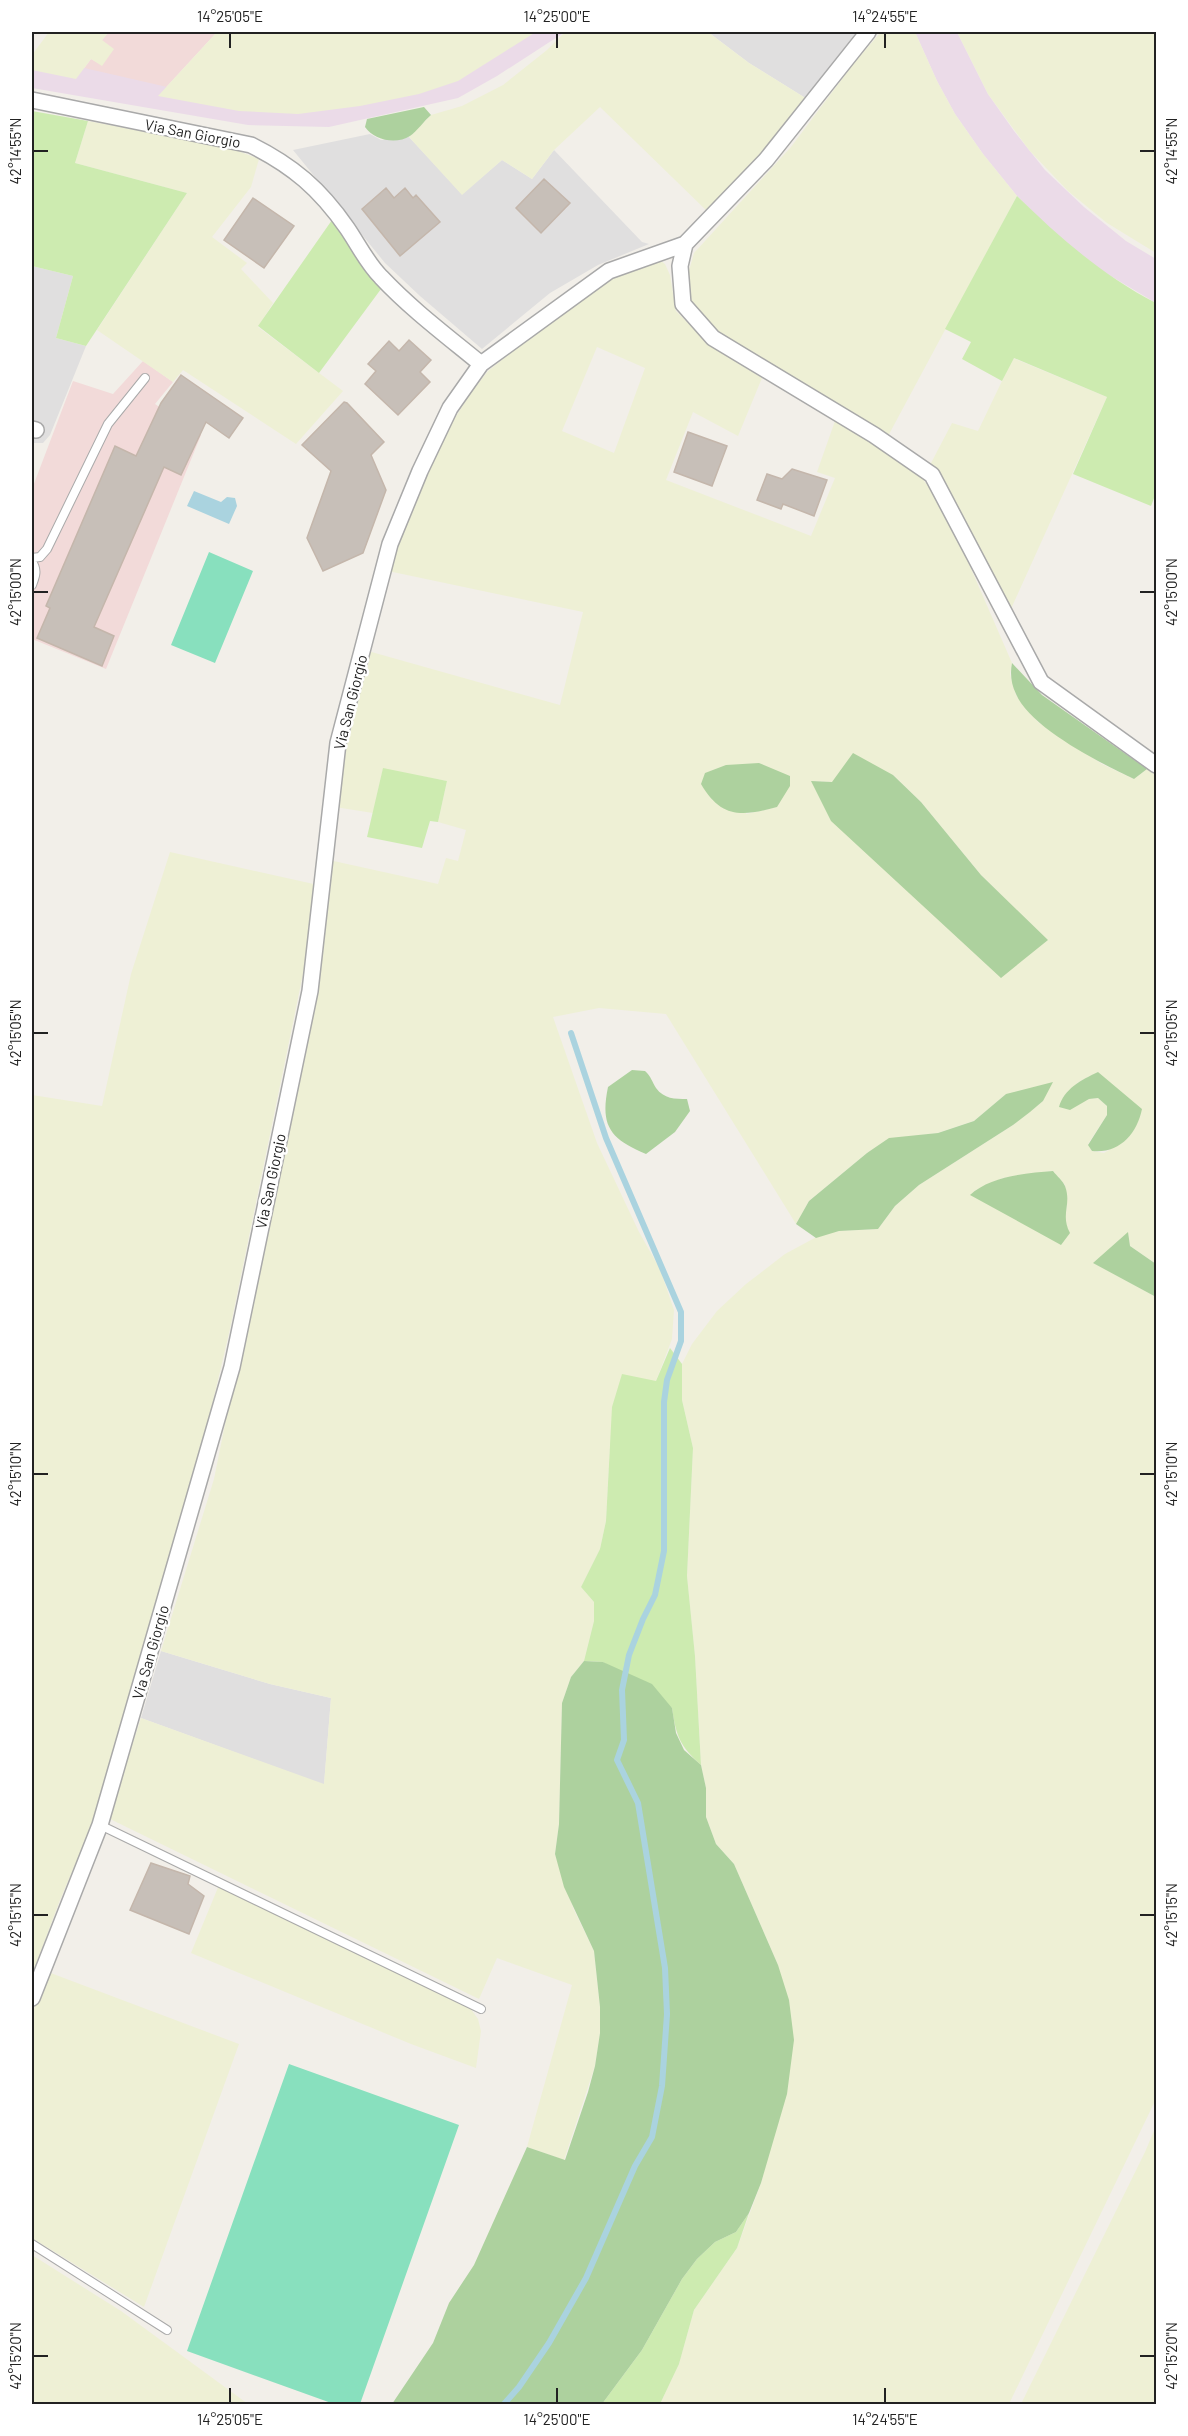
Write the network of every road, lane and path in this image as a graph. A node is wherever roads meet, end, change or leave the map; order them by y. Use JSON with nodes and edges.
{"nodes":[{"id":1,"x":868,"y":32,"type":"edge"},
{"id":2,"x":32,"y":100,"type":"edge"},
{"id":3,"x":685,"y":244,"type":"junction"},
{"id":4,"x":481,"y":364,"type":"junction"},
{"id":5,"x":145,"y":378,"type":"dead end"},
{"id":6,"x":32,"y":560,"type":"edge"},
{"id":7,"x":32,"y":585,"type":"edge"},
{"id":8,"x":1156,"y":765,"type":"edge"},
{"id":9,"x":100,"y":1825,"type":"junction"},
{"id":10,"x":32,"y":1998,"type":"edge"},
{"id":11,"x":481,"y":2009,"type":"dead end"},
{"id":12,"x":32,"y":2244,"type":"edge"},
{"id":13,"x":167,"y":2330,"type":"dead end"}],
"edges":[{"from":1,"to":3,"type":"street"},
{"from":2,"to":4,"type":"street","name":"Via San Giorgio"},
{"from":3,"to":4,"type":"street","name":"Via San Giorgio"},
{"from":3,"to":8,"type":"street"},
{"from":4,"to":9,"type":"street","name":"Via San Giorgio"},
{"from":5,"to":6,"type":"lane"},
{"from":6,"to":7,"type":"lane"},
{"from":9,"to":10,"type":"street","name":"Via San Giorgio"},
{"from":9,"to":11,"type":"lane"},
{"from":12,"to":13,"type":"lane"}]}
